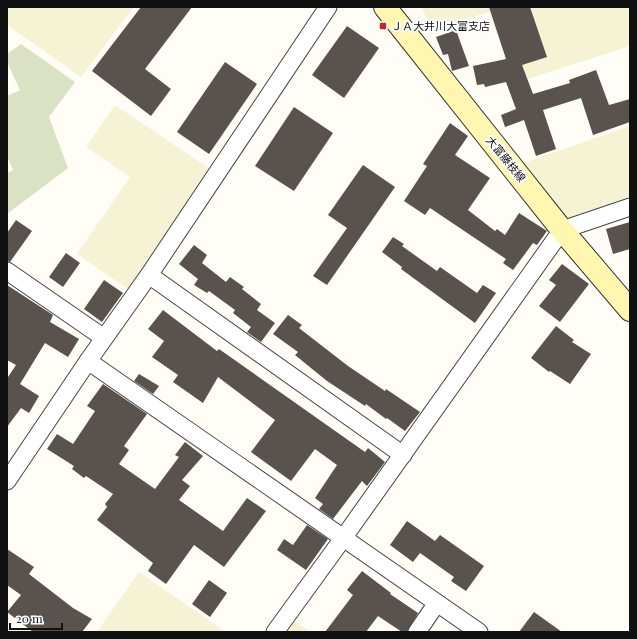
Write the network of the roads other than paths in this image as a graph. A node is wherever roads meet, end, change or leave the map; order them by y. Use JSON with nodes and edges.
{"nodes":[{"id":1,"x":328,"y":7,"type":"edge"},
{"id":2,"x":385,"y":7,"type":"edge"},
{"id":3,"x":630,"y":207,"type":"edge"},
{"id":4,"x":562,"y":230,"type":"junction"},
{"id":5,"x":7,"y":271,"type":"edge"},
{"id":6,"x":149,"y":275,"type":"junction"},
{"id":7,"x":630,"y":310,"type":"edge"},
{"id":8,"x":104,"y":338,"type":"junction"},
{"id":9,"x":88,"y":361,"type":"junction"},
{"id":10,"x":403,"y":455,"type":"junction"},
{"id":11,"x":7,"y":481,"type":"edge"},
{"id":12,"x":344,"y":538,"type":"junction"},
{"id":13,"x":437,"y":603,"type":"junction"},
{"id":14,"x":275,"y":632,"type":"edge"},
{"id":15,"x":417,"y":632,"type":"edge"},
{"id":16,"x":479,"y":632,"type":"edge"}],
"edges":[{"from":1,"to":6,"type":"street"},
{"from":2,"to":4,"type":"main road","name":"大富藤枝線"},
{"from":3,"to":4,"type":"street"},
{"from":4,"to":7,"type":"main road","name":"大富藤枝線"},
{"from":4,"to":10,"type":"street"},
{"from":5,"to":8,"type":"street"},
{"from":6,"to":8,"type":"street"},
{"from":6,"to":10,"type":"street"},
{"from":8,"to":9,"type":"street"},
{"from":9,"to":11,"type":"street"},
{"from":9,"to":12,"type":"street"},
{"from":10,"to":12,"type":"street"},
{"from":12,"to":13,"type":"street"},
{"from":12,"to":14,"type":"street"},
{"from":13,"to":15,"type":"street"},
{"from":13,"to":16,"type":"street"}]}
